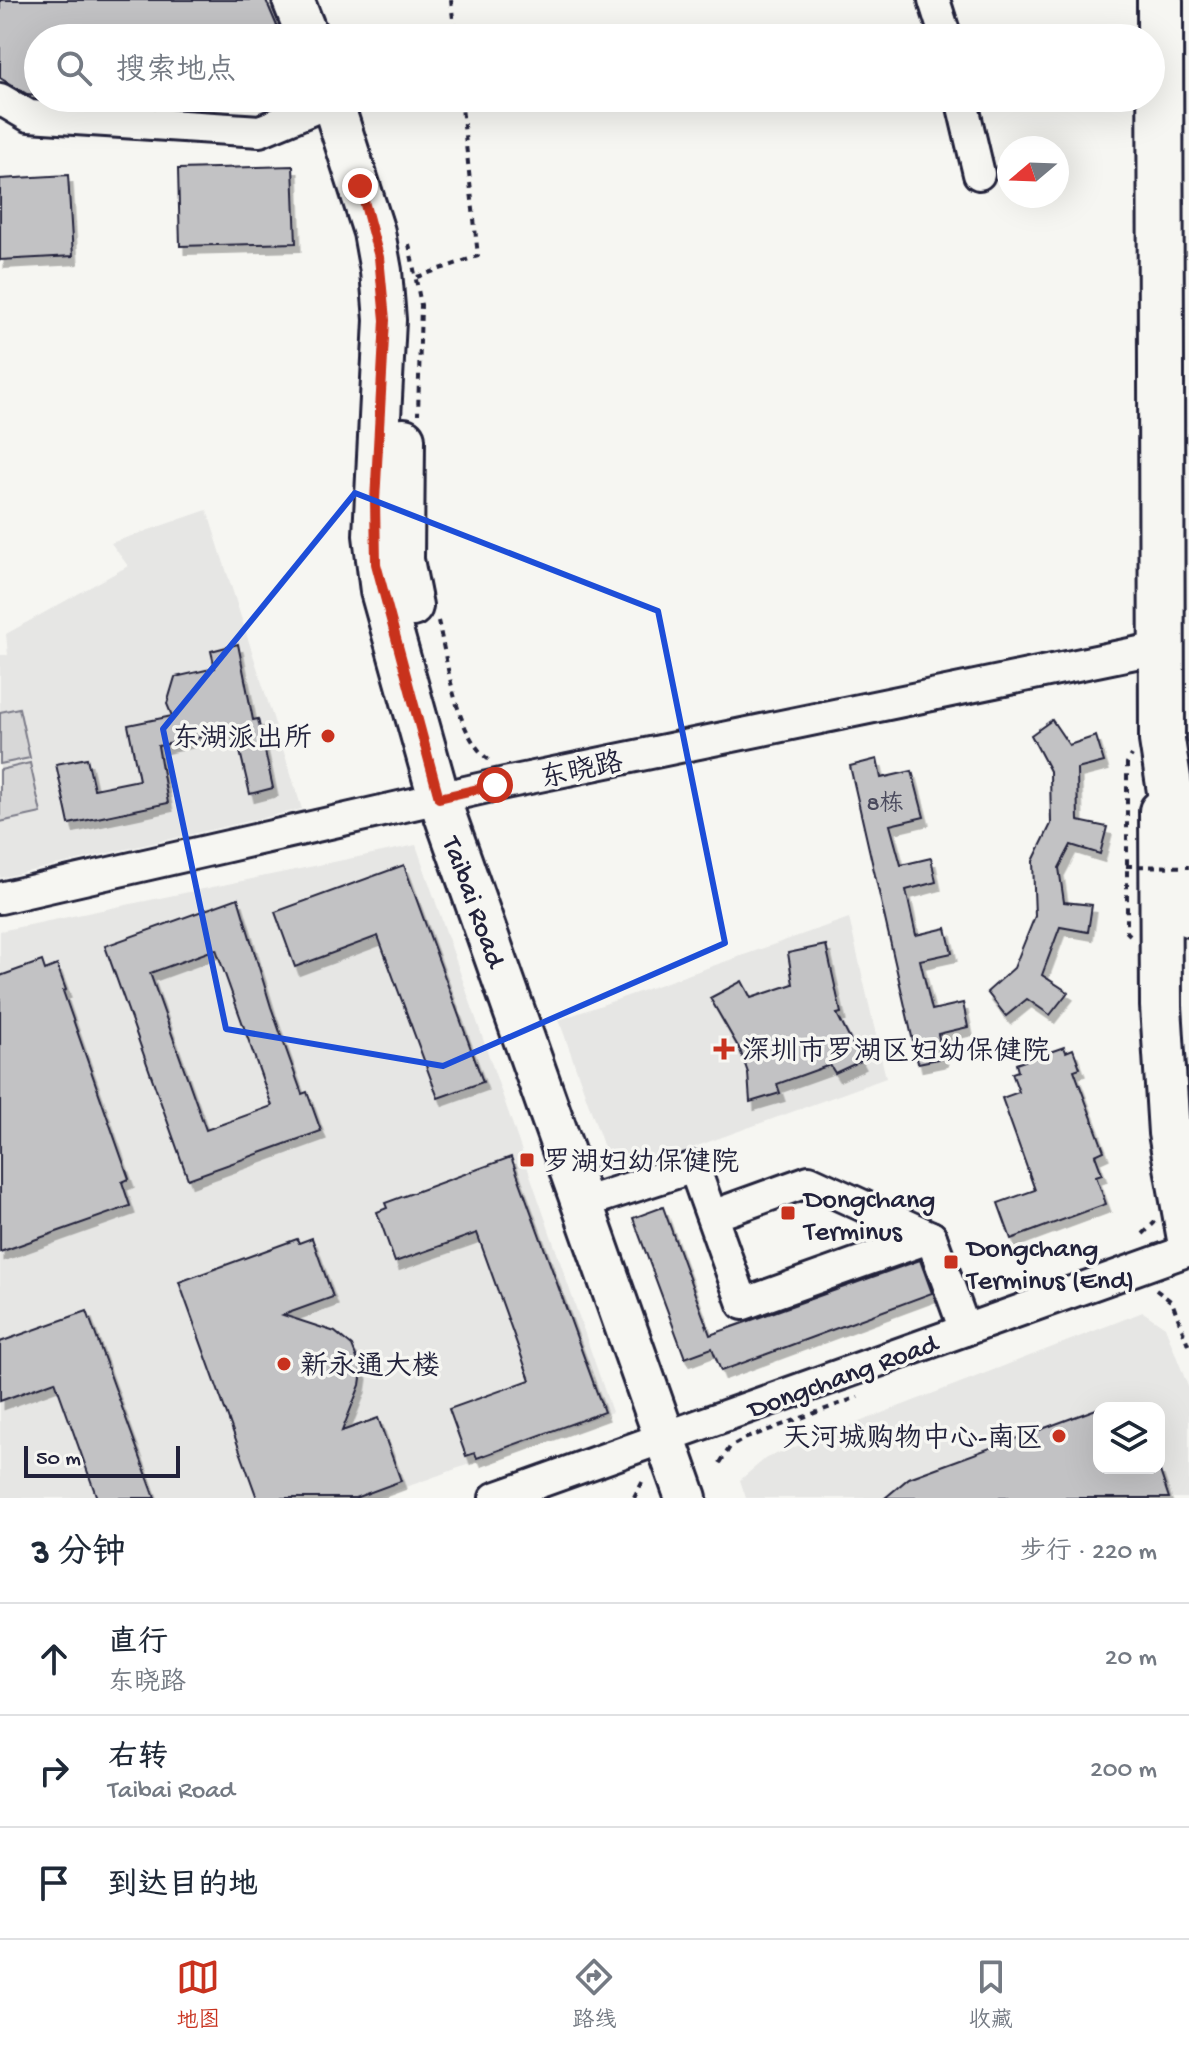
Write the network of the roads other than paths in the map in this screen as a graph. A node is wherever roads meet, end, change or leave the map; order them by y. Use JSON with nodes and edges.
{"nodes":[{"id":1,"x":293,"y":0,"type":"edge"},
{"id":2,"x":313,"y":0,"type":"edge"},
{"id":3,"x":934,"y":0,"type":"edge"},
{"id":4,"x":1160,"y":0,"type":"edge"},
{"id":5,"x":302,"y":24,"type":"edge"},
{"id":6,"x":322,"y":24,"type":"edge"},
{"id":7,"x":942,"y":24,"type":"edge"},
{"id":8,"x":1161,"y":24,"type":"edge"},
{"id":9,"x":0,"y":99,"type":"edge"},
{"id":10,"x":306,"y":112,"type":"edge"},
{"id":11,"x":341,"y":112,"type":"edge"},
{"id":12,"x":964,"y":112,"type":"edge"},
{"id":13,"x":1163,"y":112,"type":"edge"},
{"id":14,"x":979,"y":174,"type":"dead end"},
{"id":15,"x":1176,"y":641,"type":"edge"},
{"id":16,"x":1144,"y":751,"type":"junction"},
{"id":17,"x":450,"y":796,"type":"junction"},
{"id":18,"x":0,"y":898,"type":"edge"},
{"id":19,"x":1189,"y":914,"type":"edge"},
{"id":20,"x":593,"y":1200,"type":"junction"},
{"id":21,"x":712,"y":1216,"type":"junction"},
{"id":22,"x":931,"y":1237,"type":"junction"},
{"id":23,"x":1189,"y":1247,"type":"edge"},
{"id":24,"x":965,"y":1330,"type":"junction"},
{"id":25,"x":673,"y":1434,"type":"junction"},
{"id":26,"x":713,"y":1480,"type":"edge"},
{"id":27,"x":495,"y":1498,"type":"edge"},
{"id":28,"x":686,"y":1498,"type":"edge"}],
"edges":[{"from":1,"to":5,"type":"main road"},
{"from":2,"to":6,"type":"main road"},
{"from":3,"to":7,"type":"street"},
{"from":4,"to":8,"type":"highway"},
{"from":9,"to":10,"type":"street"},
{"from":11,"to":17,"type":"main road","name":"Taibai Road"},
{"from":12,"to":14,"type":"street"},
{"from":13,"to":15,"type":"highway"},
{"from":15,"to":16,"type":"highway"},
{"from":15,"to":17,"type":"street","name":"东晓路"},
{"from":16,"to":19,"type":"highway"},
{"from":16,"to":23,"type":"main road"},
{"from":17,"to":18,"type":"street","name":"东晓路"},
{"from":17,"to":20,"type":"main road","name":"Taibai Road"},
{"from":20,"to":21,"type":"street"},
{"from":20,"to":25,"type":"main road","name":"Taibai Road"},
{"from":21,"to":22,"type":"street"},
{"from":21,"to":22,"type":"street"},
{"from":22,"to":24,"type":"street"},
{"from":23,"to":24,"type":"street","name":"Dongchang Road"},
{"from":24,"to":25,"type":"street","name":"Dongchang Road"},
{"from":25,"to":26,"type":"main road","name":"Taibai Road"},
{"from":25,"to":27,"type":"street","name":"Dongchang Road"},
{"from":25,"to":28,"type":"main road","name":"Taibai Road"}]}
